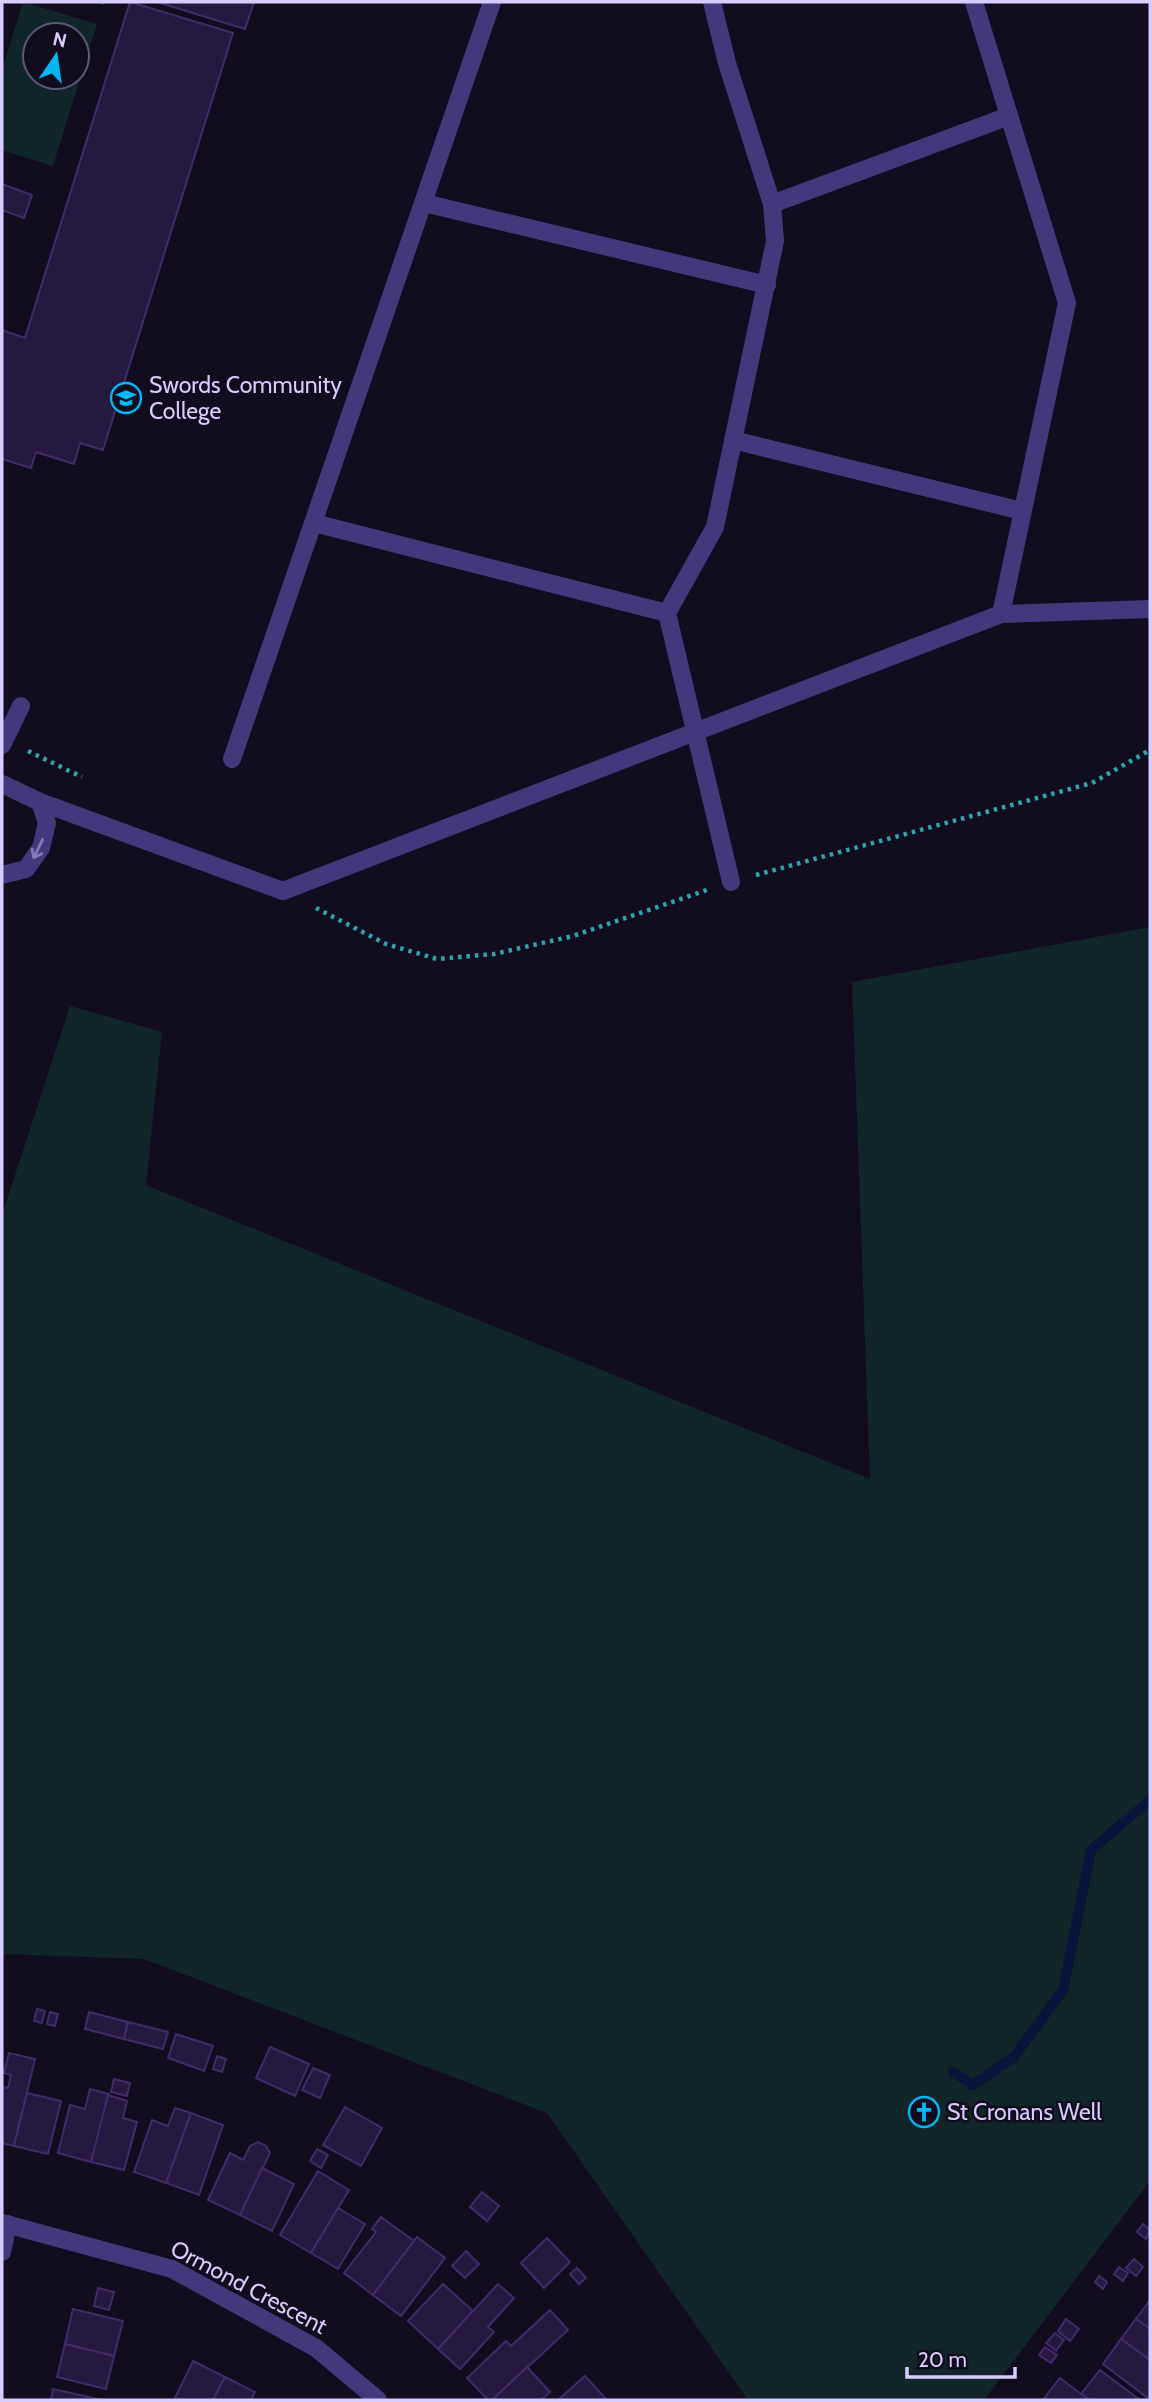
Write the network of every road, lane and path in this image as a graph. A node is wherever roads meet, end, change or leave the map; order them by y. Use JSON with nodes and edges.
{"nodes":[{"id":1,"x":492,"y":2,"type":"edge"},
{"id":2,"x":712,"y":2,"type":"edge"},
{"id":3,"x":974,"y":2,"type":"edge"},
{"id":4,"x":1009,"y":116,"type":"junction"},
{"id":5,"x":424,"y":203,"type":"junction"},
{"id":6,"x":772,"y":204,"type":"junction"},
{"id":7,"x":767,"y":285,"type":"junction"},
{"id":8,"x":733,"y":440,"type":"junction"},
{"id":9,"x":1023,"y":511,"type":"junction"},
{"id":10,"x":314,"y":523,"type":"junction"},
{"id":11,"x":1150,"y":609,"type":"edge"},
{"id":12,"x":667,"y":613,"type":"junction"},
{"id":13,"x":1000,"y":614,"type":"junction"},
{"id":14,"x":21,"y":706,"type":"dead end"},
{"id":15,"x":695,"y":732,"type":"junction"},
{"id":16,"x":3,"y":743,"type":"edge"},
{"id":17,"x":233,"y":759,"type":"dead end"},
{"id":18,"x":82,"y":777,"type":"dead end"},
{"id":19,"x":2,"y":784,"type":"edge"},
{"id":20,"x":40,"y":802,"type":"junction"},
{"id":21,"x":2,"y":875,"type":"edge"},
{"id":22,"x":731,"y":882,"type":"dead end"},
{"id":23,"x":5,"y":2223,"type":"edge"},
{"id":24,"x":2,"y":2252,"type":"edge"},
{"id":25,"x":378,"y":2400,"type":"edge"}],
"edges":[{"from":1,"to":5,"type":"street"},
{"from":2,"to":6,"type":"street"},
{"from":3,"to":4,"type":"street"},
{"from":4,"to":6,"type":"street"},
{"from":4,"to":9,"type":"street"},
{"from":5,"to":7,"type":"street"},
{"from":5,"to":10,"type":"street"},
{"from":6,"to":7,"type":"street"},
{"from":7,"to":8,"type":"street"},
{"from":8,"to":9,"type":"street"},
{"from":8,"to":12,"type":"street"},
{"from":9,"to":13,"type":"street"},
{"from":10,"to":12,"type":"street"},
{"from":10,"to":17,"type":"street"},
{"from":11,"to":13,"type":"street"},
{"from":12,"to":15,"type":"street"},
{"from":13,"to":15,"type":"street"},
{"from":14,"to":16,"type":"street"},
{"from":15,"to":20,"type":"street"},
{"from":15,"to":22,"type":"street"},
{"from":16,"to":18,"type":"path"},
{"from":19,"to":20,"type":"street"},
{"from":20,"to":21,"type":"street","one_way":true},
{"from":23,"to":24,"type":"street"},
{"from":23,"to":25,"type":"street","name":"Ormond Crescent"}]}
